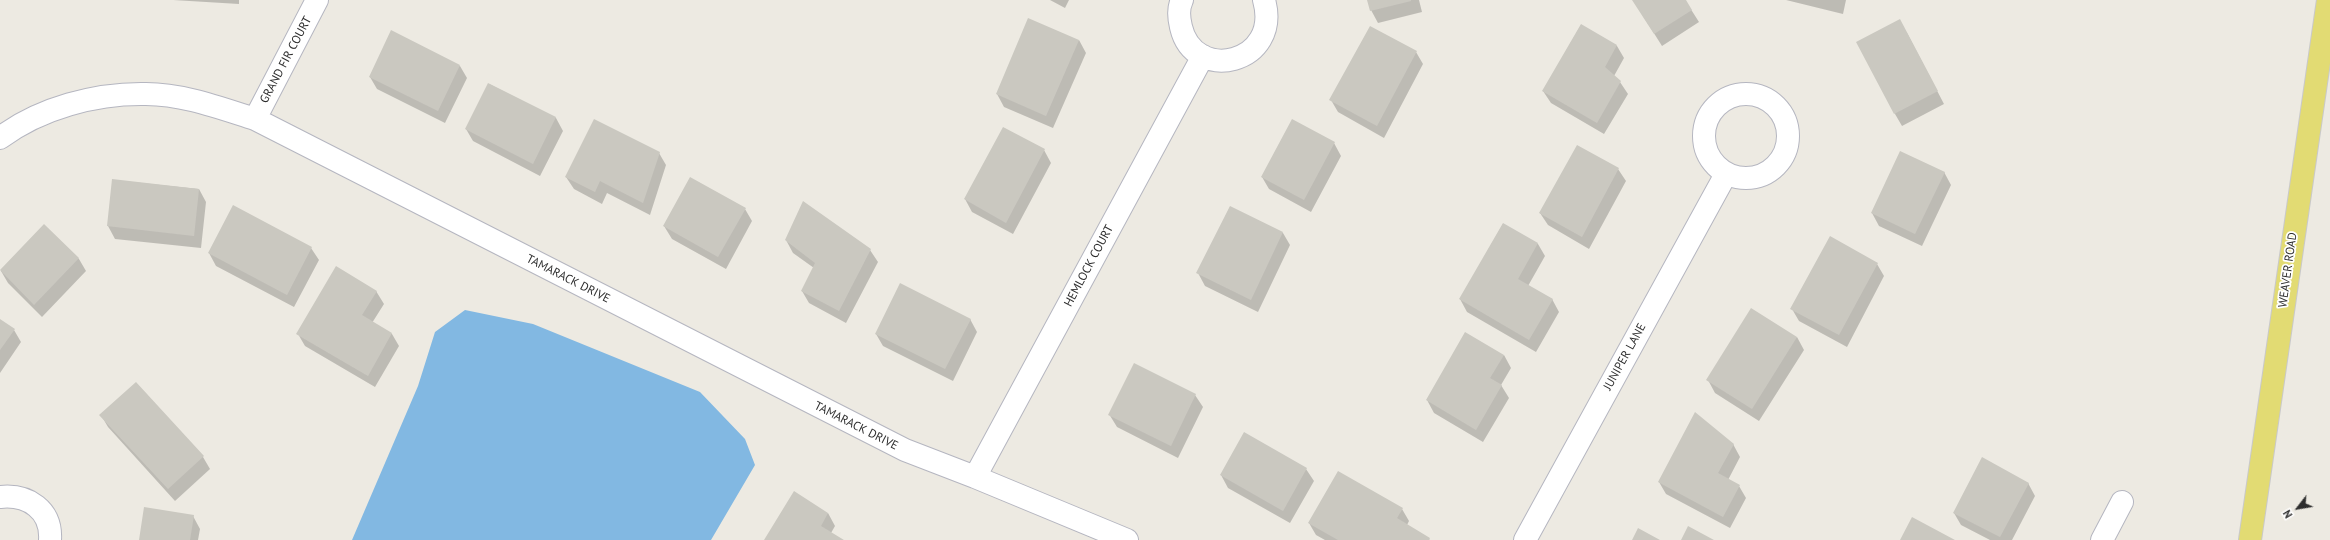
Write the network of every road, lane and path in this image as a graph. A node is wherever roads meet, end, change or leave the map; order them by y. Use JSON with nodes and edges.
{"nodes":[{"id":1,"x":317,"y":0,"type":"edge"},
{"id":2,"x":1182,"y":0,"type":"edge"},
{"id":3,"x":1264,"y":0,"type":"edge"},
{"id":4,"x":2328,"y":0,"type":"edge"},
{"id":5,"x":1203,"y":56,"type":"junction"},
{"id":6,"x":255,"y":119,"type":"junction"},
{"id":7,"x":0,"y":138,"type":"edge"},
{"id":8,"x":1726,"y":174,"type":"dead end"},
{"id":9,"x":975,"y":477,"type":"junction"},
{"id":10,"x":0,"y":497,"type":"edge"},
{"id":11,"x":2122,"y":502,"type":"dead end"},
{"id":12,"x":50,"y":540,"type":"edge"},
{"id":13,"x":1127,"y":540,"type":"edge"},
{"id":14,"x":1525,"y":540,"type":"edge"},
{"id":15,"x":2102,"y":540,"type":"edge"},
{"id":16,"x":2250,"y":540,"type":"edge"}],
"edges":[{"from":1,"to":6,"type":"street","name":"GRAND FIR COURT"},
{"from":2,"to":5,"type":"street"},
{"from":3,"to":5,"type":"street"},
{"from":4,"to":16,"type":"main road","name":"WEAVER ROAD"},
{"from":5,"to":9,"type":"street","name":"HEMLOCK COURT"},
{"from":6,"to":7,"type":"street","name":"TAMARACK DRIVE"},
{"from":6,"to":9,"type":"street","name":"TAMARACK DRIVE"},
{"from":8,"to":14,"type":"street","name":"JUNIPER LANE"},
{"from":9,"to":13,"type":"street","name":"TAMARACK DRIVE"},
{"from":10,"to":12,"type":"street"},
{"from":11,"to":15,"type":"street"}]}
